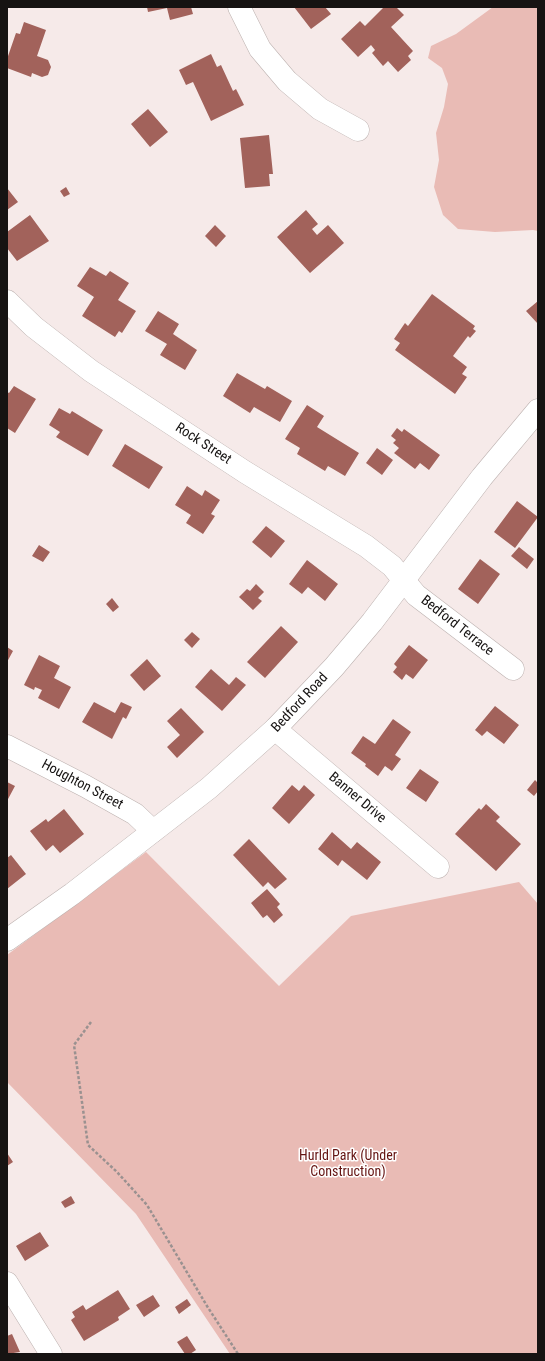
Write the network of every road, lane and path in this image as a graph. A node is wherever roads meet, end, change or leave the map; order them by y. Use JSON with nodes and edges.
{"nodes":[{"id":1,"x":238,"y":7,"type":"edge"},
{"id":2,"x":358,"y":130,"type":"dead end"},
{"id":3,"x":7,"y":301,"type":"edge"},
{"id":4,"x":538,"y":410,"type":"edge"},
{"id":5,"x":404,"y":581,"type":"junction"},
{"id":6,"x":513,"y":669,"type":"dead end"},
{"id":7,"x":275,"y":730,"type":"junction"},
{"id":8,"x":7,"y":746,"type":"edge"},
{"id":9,"x":153,"y":831,"type":"junction"},
{"id":10,"x":438,"y":867,"type":"dead end"},
{"id":11,"x":7,"y":940,"type":"edge"},
{"id":12,"x":91,"y":1022,"type":"dead end"},
{"id":13,"x":7,"y":1283,"type":"edge"},
{"id":14,"x":51,"y":1354,"type":"edge"},
{"id":15,"x":238,"y":1354,"type":"edge"}],
"edges":[{"from":1,"to":2,"type":"street"},
{"from":3,"to":5,"type":"street","name":"Rock Street"},
{"from":4,"to":5,"type":"street","name":"Bedford Road"},
{"from":5,"to":6,"type":"street","name":"Bedford Terrace"},
{"from":5,"to":7,"type":"street","name":"Bedford Road"},
{"from":7,"to":9,"type":"street","name":"Bedford Road"},
{"from":7,"to":10,"type":"street","name":"Banner Drive"},
{"from":8,"to":9,"type":"street","name":"Houghton Street"},
{"from":9,"to":11,"type":"street","name":"Bedford Road"},
{"from":12,"to":15,"type":"path"},
{"from":13,"to":14,"type":"street"}]}
